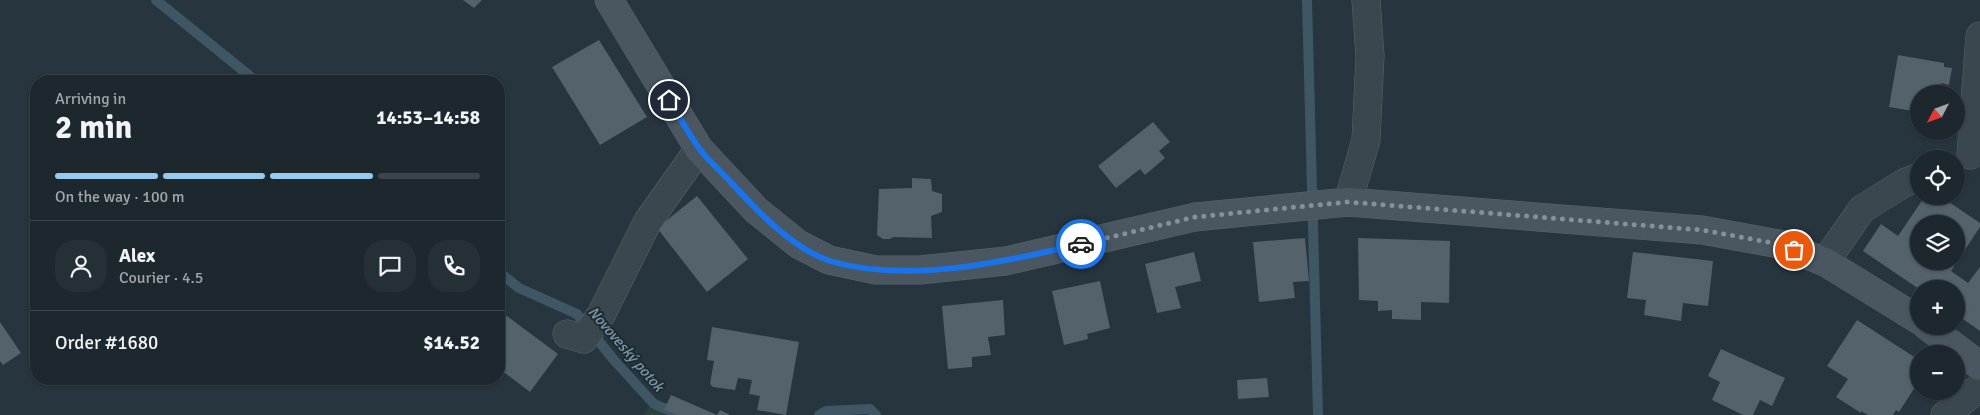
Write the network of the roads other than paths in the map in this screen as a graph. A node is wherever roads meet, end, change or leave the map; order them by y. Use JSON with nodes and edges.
{"nodes":[{"id":1,"x":609,"y":0,"type":"edge"},
{"id":2,"x":1366,"y":0,"type":"edge"},
{"id":3,"x":1980,"y":36,"type":"edge"},
{"id":4,"x":699,"y":149,"type":"junction"},
{"id":5,"x":1969,"y":158,"type":"edge"},
{"id":6,"x":1910,"y":181,"type":"edge"},
{"id":7,"x":1348,"y":202,"type":"junction"},
{"id":8,"x":1825,"y":262,"type":"junction"},
{"id":9,"x":1910,"y":314,"type":"edge"},
{"id":10,"x":567,"y":334,"type":"dead end"},
{"id":11,"x":1939,"y":335,"type":"edge"},
{"id":12,"x":1980,"y":366,"type":"edge"},
{"id":13,"x":1980,"y":387,"type":"edge"},
{"id":14,"x":1945,"y":415,"type":"edge"}],
"edges":[{"from":1,"to":4,"type":"street"},
{"from":2,"to":7,"type":"street"},
{"from":3,"to":5,"type":"street"},
{"from":4,"to":7,"type":"street"},
{"from":4,"to":10,"type":"street"},
{"from":6,"to":8,"type":"street"},
{"from":7,"to":8,"type":"street"},
{"from":8,"to":9,"type":"street"},
{"from":11,"to":12,"type":"street"},
{"from":13,"to":14,"type":"street"}]}
